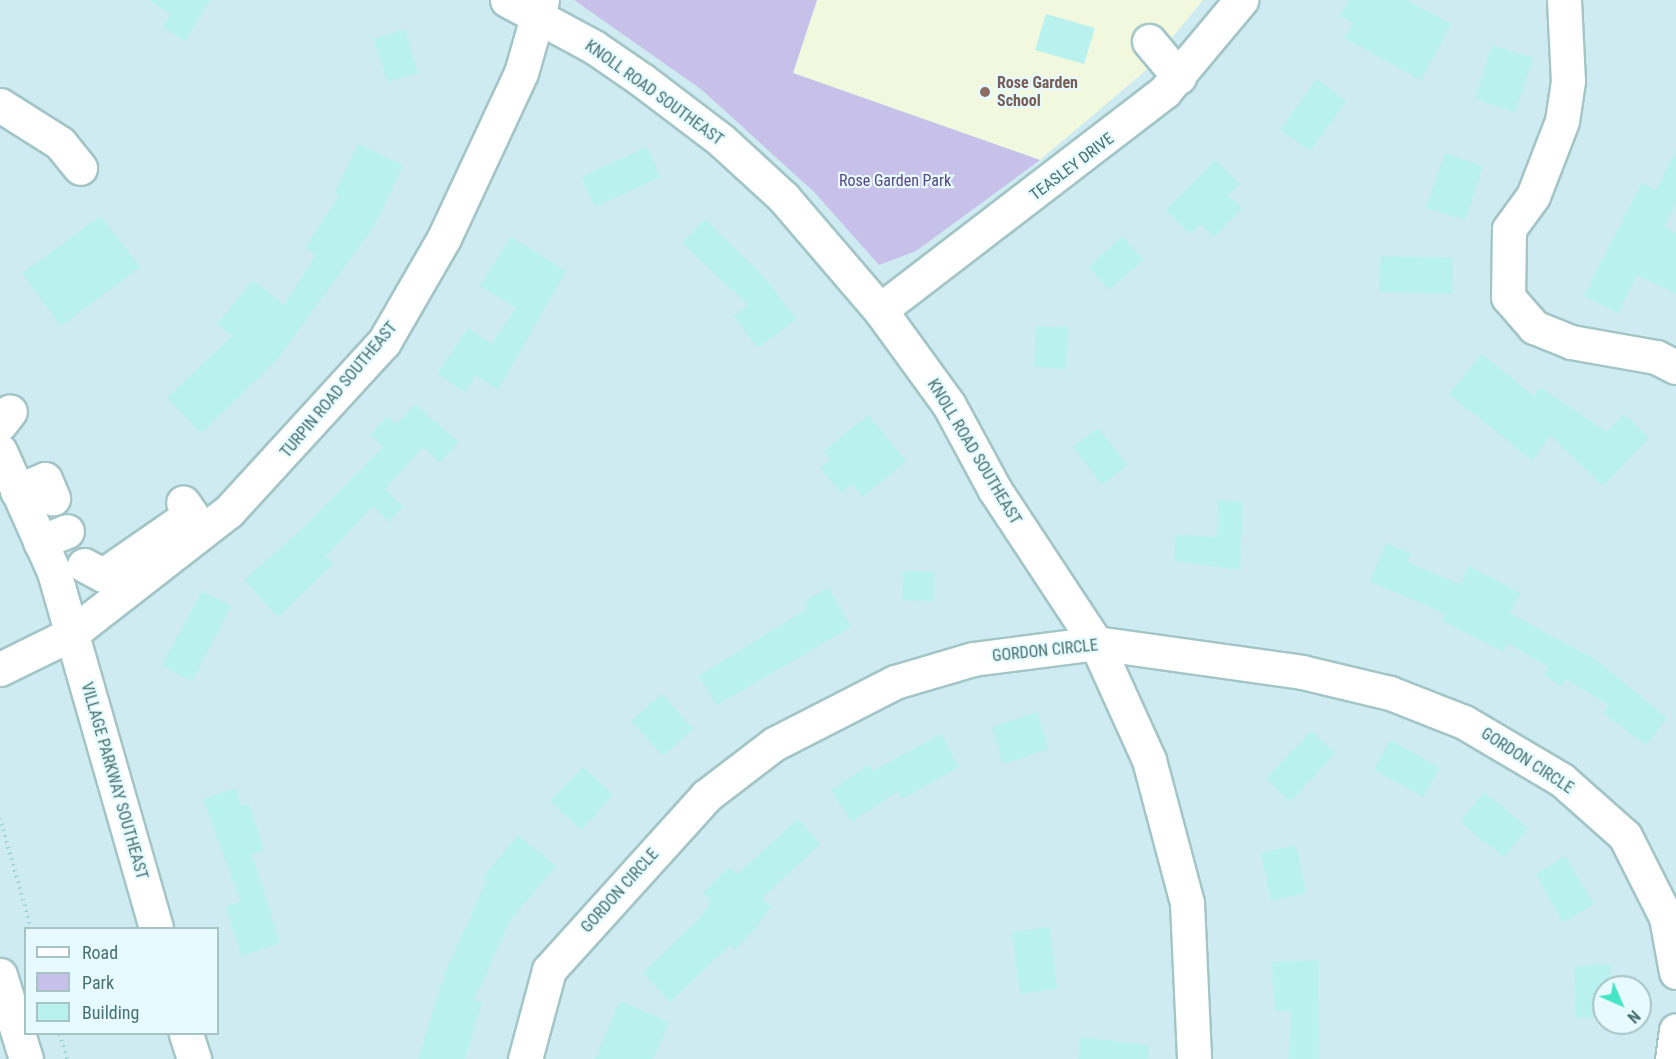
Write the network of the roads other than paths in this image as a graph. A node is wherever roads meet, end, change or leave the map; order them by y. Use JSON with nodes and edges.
{"nodes":[{"id":1,"x":507,"y":0,"type":"edge"},
{"id":2,"x":1241,"y":0,"type":"edge"},
{"id":3,"x":1564,"y":0,"type":"edge"},
{"id":4,"x":541,"y":8,"type":"edge"},
{"id":5,"x":1149,"y":41,"type":"dead end"},
{"id":6,"x":1179,"y":77,"type":"junction"},
{"id":7,"x":0,"y":105,"type":"edge"},
{"id":8,"x":80,"y":168,"type":"dead end"},
{"id":9,"x":880,"y":310,"type":"junction"},
{"id":10,"x":1676,"y":367,"type":"edge"},
{"id":11,"x":0,"y":451,"type":"edge"},
{"id":12,"x":183,"y":502,"type":"dead end"},
{"id":13,"x":84,"y":565,"type":"dead end"},
{"id":14,"x":71,"y":634,"type":"junction"},
{"id":15,"x":1096,"y":643,"type":"junction"},
{"id":16,"x":0,"y":669,"type":"edge"},
{"id":17,"x":156,"y":927,"type":"edge"},
{"id":18,"x":1676,"y":972,"type":"edge"},
{"id":19,"x":0,"y":975,"type":"edge"},
{"id":20,"x":1676,"y":1030,"type":"edge"},
{"id":21,"x":186,"y":1035,"type":"edge"},
{"id":22,"x":26,"y":1059,"type":"edge"},
{"id":23,"x":194,"y":1059,"type":"edge"},
{"id":24,"x":525,"y":1059,"type":"edge"},
{"id":25,"x":1194,"y":1059,"type":"edge"},
{"id":26,"x":1672,"y":1059,"type":"edge"}],
"edges":[{"from":1,"to":4,"type":"street","name":"KNOLL ROAD SOUTHEAST"},
{"from":2,"to":6,"type":"street","name":"TEASLEY DRIVE"},
{"from":3,"to":10,"type":"street"},
{"from":4,"to":9,"type":"street","name":"KNOLL ROAD SOUTHEAST"},
{"from":4,"to":14,"type":"street","name":"TURPIN ROAD SOUTHEAST"},
{"from":5,"to":6,"type":"street"},
{"from":6,"to":9,"type":"street","name":"TEASLEY DRIVE"},
{"from":7,"to":8,"type":"street"},
{"from":9,"to":15,"type":"street","name":"KNOLL ROAD SOUTHEAST"},
{"from":11,"to":14,"type":"street","name":"VILLAGE PARKWAY SOUTHEAST"},
{"from":12,"to":13,"type":"street"},
{"from":14,"to":16,"type":"street","name":"TURPIN ROAD SOUTHEAST"},
{"from":14,"to":17,"type":"street","name":"VILLAGE PARKWAY SOUTHEAST"},
{"from":15,"to":18,"type":"street","name":"GORDON CIRCLE"},
{"from":15,"to":24,"type":"street","name":"GORDON CIRCLE"},
{"from":15,"to":25,"type":"street","name":"KNOLL ROAD SOUTHEAST"},
{"from":19,"to":22,"type":"street"},
{"from":20,"to":26,"type":"street"},
{"from":21,"to":23,"type":"street"}]}
